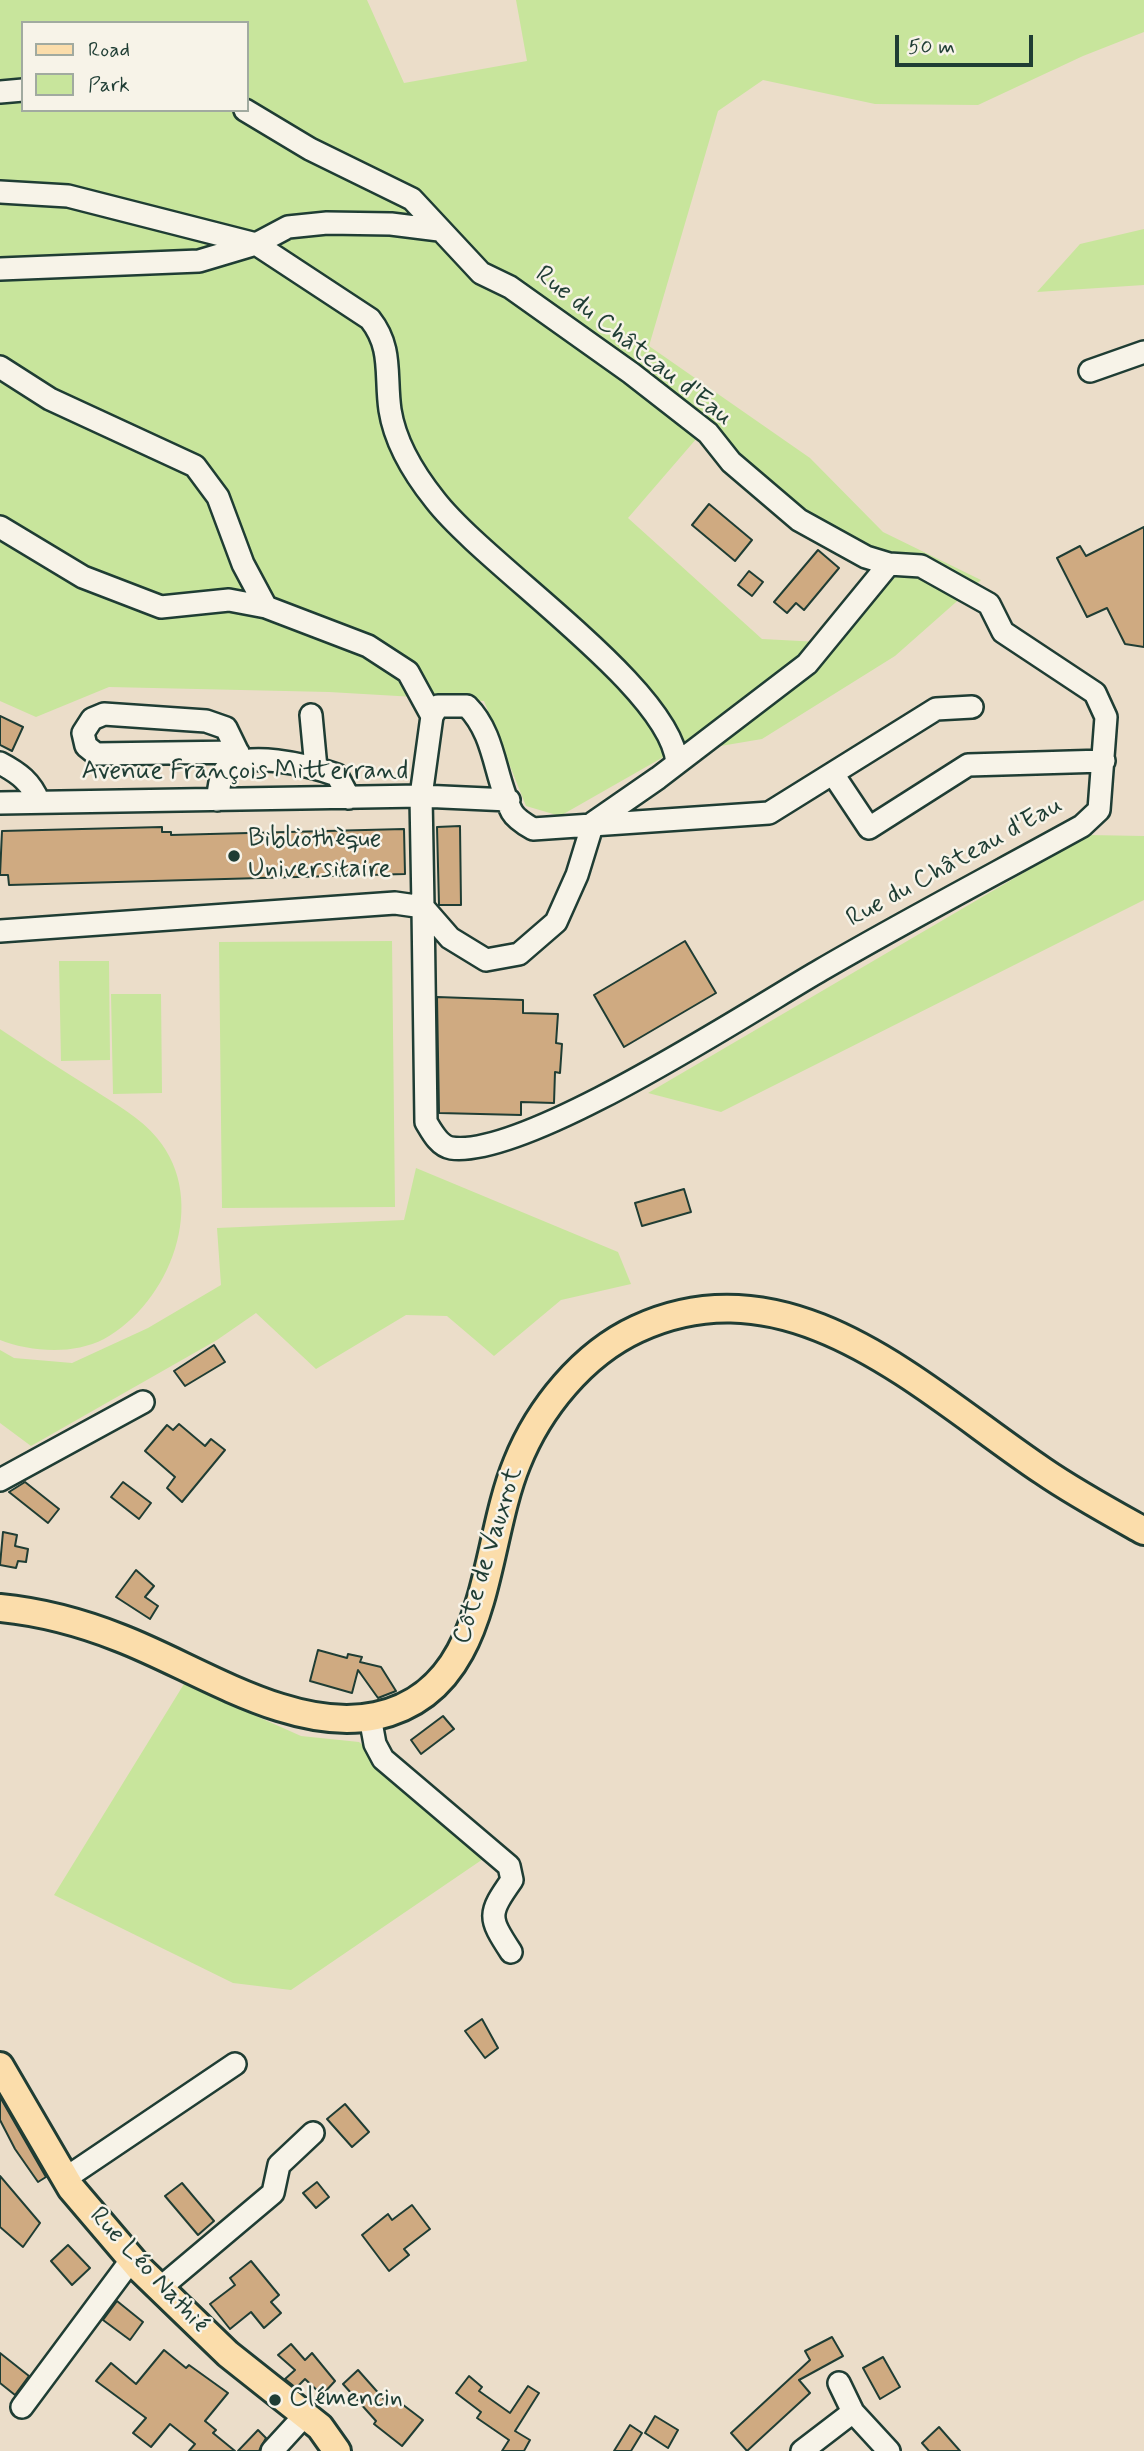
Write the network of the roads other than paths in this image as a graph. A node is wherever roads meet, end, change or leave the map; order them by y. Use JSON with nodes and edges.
{"nodes":[{"id":1,"x":21,"y":90,"type":"edge"},
{"id":2,"x":0,"y":92,"type":"edge"},
{"id":3,"x":248,"y":112,"type":"edge"},
{"id":4,"x":0,"y":192,"type":"edge"},
{"id":5,"x":439,"y":230,"type":"junction"},
{"id":6,"x":256,"y":244,"type":"junction"},
{"id":7,"x":0,"y":269,"type":"edge"},
{"id":8,"x":1144,"y":352,"type":"edge"},
{"id":9,"x":0,"y":367,"type":"edge"},
{"id":10,"x":1090,"y":371,"type":"dead end"},
{"id":11,"x":0,"y":527,"type":"edge"},
{"id":12,"x":889,"y":564,"type":"junction"},
{"id":13,"x":266,"y":607,"type":"junction"},
{"id":14,"x":972,"y":707,"type":"dead end"},
{"id":15,"x":311,"y":715,"type":"dead end"},
{"id":16,"x":432,"y":716,"type":"junction"},
{"id":17,"x":240,"y":756,"type":"junction"},
{"id":18,"x":1104,"y":761,"type":"junction"},
{"id":19,"x":0,"y":764,"type":"edge"},
{"id":20,"x":677,"y":764,"type":"junction"},
{"id":21,"x":316,"y":768,"type":"junction"},
{"id":22,"x":833,"y":774,"type":"junction"},
{"id":23,"x":421,"y":796,"type":"junction"},
{"id":24,"x":349,"y":798,"type":"junction"},
{"id":25,"x":217,"y":800,"type":"junction"},
{"id":26,"x":509,"y":800,"type":"junction"},
{"id":27,"x":39,"y":802,"type":"junction"},
{"id":28,"x":0,"y":803,"type":"edge"},
{"id":29,"x":593,"y":823,"type":"junction"},
{"id":30,"x":423,"y":907,"type":"junction"},
{"id":31,"x":0,"y":931,"type":"edge"},
{"id":32,"x":143,"y":1402,"type":"dead end"},
{"id":33,"x":0,"y":1480,"type":"edge"},
{"id":34,"x":1144,"y":1531,"type":"edge"},
{"id":35,"x":0,"y":1608,"type":"edge"},
{"id":36,"x":370,"y":1717,"type":"junction"},
{"id":37,"x":511,"y":1952,"type":"dead end"},
{"id":38,"x":235,"y":2064,"type":"dead end"},
{"id":39,"x":0,"y":2066,"type":"edge"},
{"id":40,"x":313,"y":2133,"type":"dead end"},
{"id":41,"x":66,"y":2178,"type":"junction"},
{"id":42,"x":132,"y":2259,"type":"junction"},
{"id":43,"x":159,"y":2289,"type":"junction"},
{"id":44,"x":839,"y":2383,"type":"dead end"},
{"id":45,"x":22,"y":2407,"type":"dead end"},
{"id":46,"x":853,"y":2413,"type":"junction"},
{"id":47,"x":305,"y":2415,"type":"junction"},
{"id":48,"x":338,"y":2449,"type":"edge"},
{"id":49,"x":272,"y":2451,"type":"edge"},
{"id":50,"x":802,"y":2451,"type":"edge"},
{"id":51,"x":889,"y":2451,"type":"edge"}],
"edges":[{"from":1,"to":2,"type":"street"},
{"from":3,"to":5,"type":"street","name":"Rue du Château d'Eau"},
{"from":4,"to":6,"type":"street"},
{"from":5,"to":6,"type":"street"},
{"from":5,"to":12,"type":"street","name":"Rue du Château d'Eau"},
{"from":6,"to":7,"type":"street"},
{"from":6,"to":20,"type":"street"},
{"from":8,"to":10,"type":"street"},
{"from":9,"to":13,"type":"street"},
{"from":11,"to":13,"type":"street"},
{"from":12,"to":18,"type":"street","name":"Rue du Château d'Eau"},
{"from":12,"to":20,"type":"street"},
{"from":13,"to":16,"type":"street"},
{"from":14,"to":22,"type":"street"},
{"from":15,"to":21,"type":"street"},
{"from":16,"to":23,"type":"street"},
{"from":16,"to":26,"type":"street"},
{"from":17,"to":17,"type":"street"},
{"from":17,"to":21,"type":"street"},
{"from":17,"to":25,"type":"street"},
{"from":18,"to":22,"type":"street"},
{"from":18,"to":30,"type":"street","name":"Rue du Château d'Eau"},
{"from":19,"to":27,"type":"street"},
{"from":20,"to":29,"type":"street"},
{"from":21,"to":24,"type":"street"},
{"from":22,"to":29,"type":"street"},
{"from":23,"to":24,"type":"street","name":"Avenue François Mitterrand"},
{"from":23,"to":26,"type":"street"},
{"from":23,"to":30,"type":"street","name":"Avenue François Mitterrand"},
{"from":24,"to":25,"type":"street","name":"Avenue François Mitterrand"},
{"from":25,"to":27,"type":"street","name":"Avenue François Mitterrand"},
{"from":26,"to":29,"type":"street"},
{"from":27,"to":28,"type":"street","name":"Avenue François Mitterrand"},
{"from":29,"to":30,"type":"street"},
{"from":30,"to":31,"type":"street"},
{"from":32,"to":33,"type":"street"},
{"from":34,"to":36,"type":"main road","name":"Côte de Vauxrot"},
{"from":35,"to":36,"type":"main road","name":"Côte de Vauxrot"},
{"from":36,"to":37,"type":"street"},
{"from":38,"to":41,"type":"street"},
{"from":39,"to":41,"type":"main road","name":"Rue Léo Nathié"},
{"from":40,"to":43,"type":"street"},
{"from":41,"to":42,"type":"main road","name":"Rue Léo Nathié"},
{"from":42,"to":43,"type":"main road","name":"Rue Léo Nathié"},
{"from":42,"to":45,"type":"street"},
{"from":43,"to":47,"type":"main road","name":"Rue Léo Nathié"},
{"from":44,"to":46,"type":"street"},
{"from":46,"to":50,"type":"street"},
{"from":46,"to":51,"type":"street"},
{"from":47,"to":48,"type":"main road","name":"Rue Léo Nathié"},
{"from":47,"to":49,"type":"street"}]}
